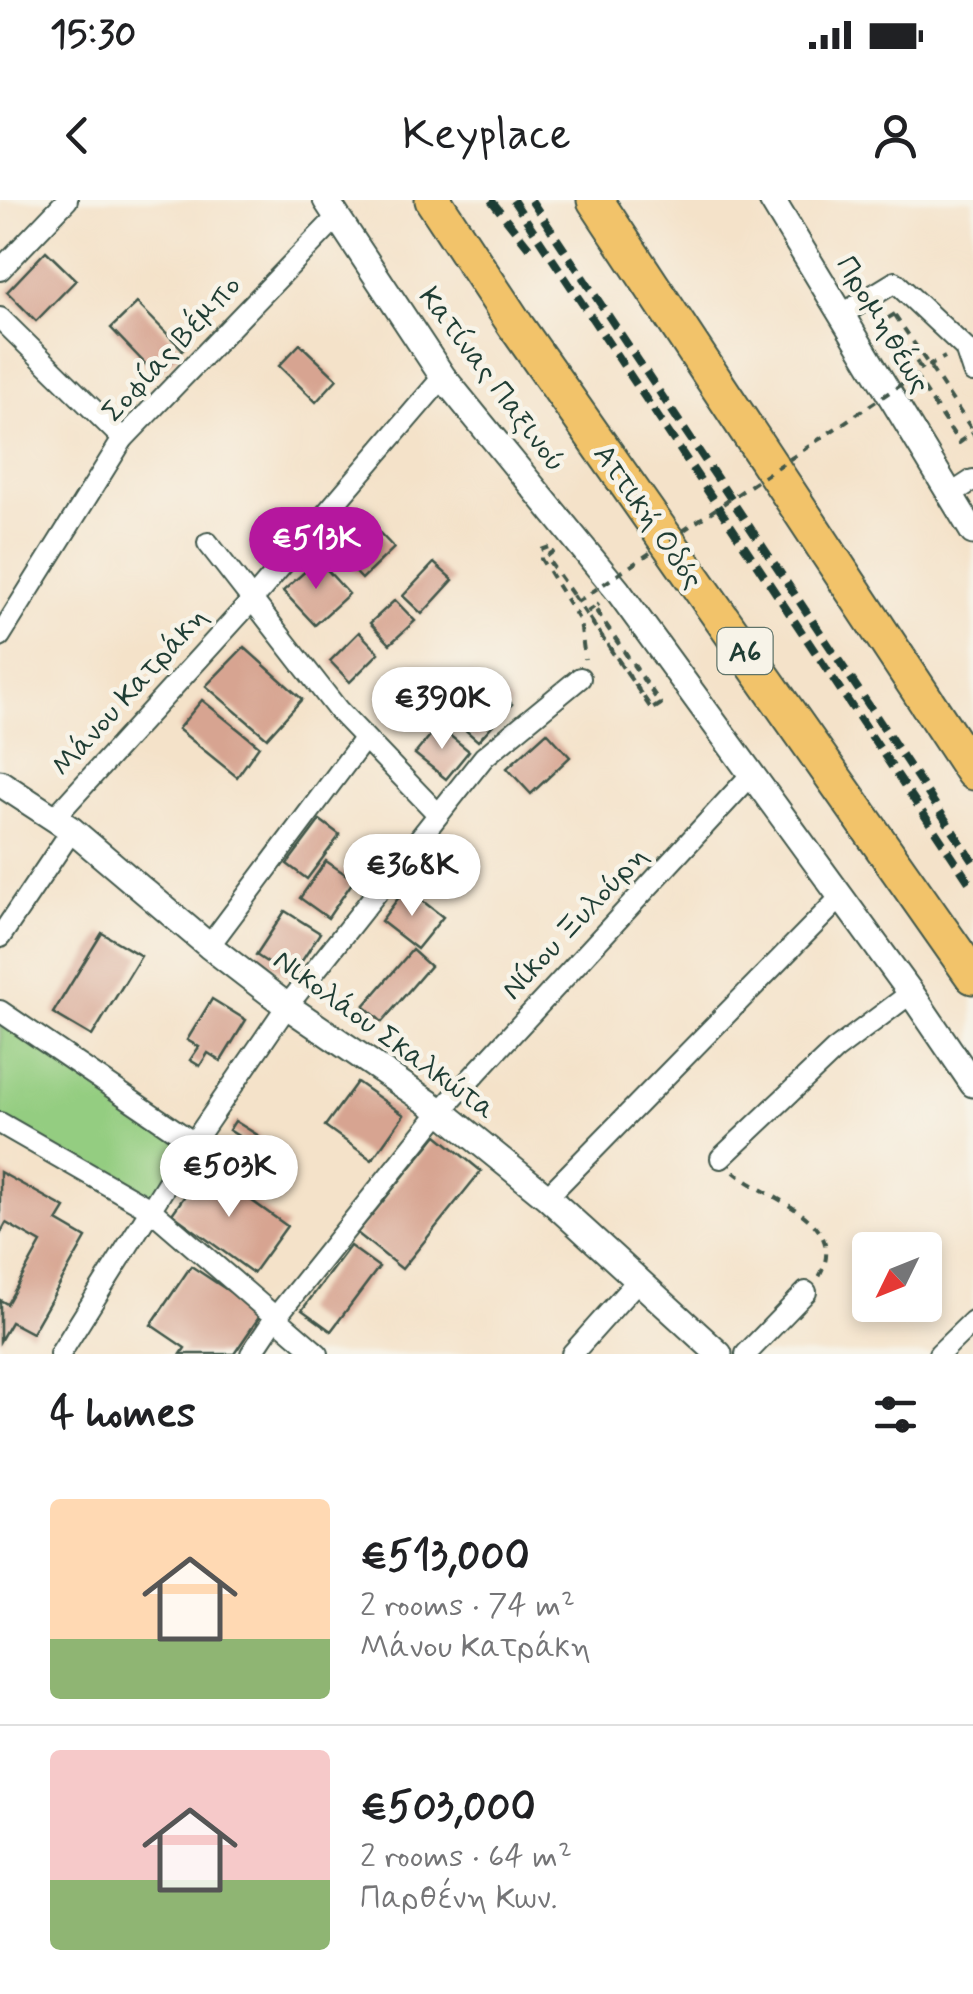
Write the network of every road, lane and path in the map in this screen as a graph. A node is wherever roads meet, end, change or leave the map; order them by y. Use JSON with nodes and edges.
{"nodes":[{"id":1,"x":67,"y":200,"type":"edge"},
{"id":2,"x":432,"y":200,"type":"edge"},
{"id":3,"x":595,"y":200,"type":"edge"},
{"id":4,"x":772,"y":200,"type":"edge"},
{"id":5,"x":332,"y":208,"type":"edge"},
{"id":6,"x":0,"y":270,"type":"edge"},
{"id":7,"x":841,"y":314,"type":"junction"},
{"id":8,"x":0,"y":318,"type":"edge"},
{"id":9,"x":901,"y":338,"type":"dead end"},
{"id":10,"x":934,"y":372,"type":"dead end"},
{"id":11,"x":973,"y":372,"type":"edge"},
{"id":12,"x":915,"y":375,"type":"junction"},
{"id":13,"x":443,"y":377,"type":"junction"},
{"id":14,"x":973,"y":432,"type":"edge"},
{"id":15,"x":123,"y":439,"type":"junction"},
{"id":16,"x":973,"y":480,"type":"edge"},
{"id":17,"x":950,"y":494,"type":"junction"},
{"id":18,"x":973,"y":532,"type":"edge"},
{"id":19,"x":208,"y":543,"type":"dead end"},
{"id":20,"x":556,"y":549,"type":"dead end"},
{"id":21,"x":548,"y":559,"type":"dead end"},
{"id":22,"x":253,"y":599,"type":"junction"},
{"id":23,"x":577,"y":602,"type":"junction"},
{"id":24,"x":597,"y":612,"type":"dead end"},
{"id":25,"x":0,"y":636,"type":"edge"},
{"id":26,"x":580,"y":678,"type":"joint"},
{"id":27,"x":364,"y":739,"type":"junction"},
{"id":28,"x":973,"y":772,"type":"edge"},
{"id":29,"x":752,"y":774,"type":"junction"},
{"id":30,"x":0,"y":783,"type":"edge"},
{"id":31,"x":437,"y":813,"type":"junction"},
{"id":32,"x":63,"y":824,"type":"junction"},
{"id":33,"x":840,"y":898,"type":"junction"},
{"id":34,"x":0,"y":938,"type":"edge"},
{"id":35,"x":210,"y":946,"type":"junction"},
{"id":36,"x":973,"y":976,"type":"edge"},
{"id":37,"x":910,"y":993,"type":"junction"},
{"id":38,"x":287,"y":1006,"type":"junction"},
{"id":39,"x":0,"y":1011,"type":"edge"},
{"id":40,"x":973,"y":1084,"type":"edge"},
{"id":41,"x":441,"y":1111,"type":"junction"},
{"id":42,"x":0,"y":1123,"type":"edge"},
{"id":43,"x":194,"y":1143,"type":"junction"},
{"id":44,"x":720,"y":1158,"type":"joint"},
{"id":45,"x":547,"y":1197,"type":"junction"},
{"id":46,"x":150,"y":1210,"type":"junction"},
{"id":47,"x":639,"y":1279,"type":"junction"},
{"id":48,"x":806,"y":1292,"type":"joint"},
{"id":49,"x":275,"y":1318,"type":"junction"},
{"id":50,"x":973,"y":1322,"type":"edge"},
{"id":51,"x":60,"y":1354,"type":"edge"},
{"id":52,"x":251,"y":1354,"type":"edge"},
{"id":53,"x":318,"y":1354,"type":"edge"},
{"id":54,"x":572,"y":1354,"type":"edge"},
{"id":55,"x":719,"y":1354,"type":"edge"},
{"id":56,"x":746,"y":1354,"type":"edge"},
{"id":57,"x":939,"y":1354,"type":"edge"}],
"edges":[{"from":1,"to":6,"type":"street"},
{"from":2,"to":36,"type":"highway","name":"Αττική Οδός","number":"Α6"},
{"from":3,"to":28,"type":"highway"},
{"from":4,"to":7,"type":"street","name":"Προμηθέως"},
{"from":5,"to":13,"type":"street","name":"Κατίνας Παξινού"},
{"from":5,"to":15,"type":"street","name":"Σοφίας Βέμπο"},
{"from":7,"to":11,"type":"street"},
{"from":7,"to":17,"type":"street","name":"Προμηθέως"},
{"from":8,"to":15,"type":"street"},
{"from":9,"to":12,"type":"path"},
{"from":10,"to":14,"type":"path"},
{"from":12,"to":14,"type":"path","bridge":true},
{"from":12,"to":23,"type":"path","bridge":true},
{"from":13,"to":22,"type":"street","name":"Μάνου Κατράκη"},
{"from":13,"to":29,"type":"street","name":"Κατίνας Παξινού"},
{"from":14,"to":14,"type":"path","bridge":true},
{"from":15,"to":25,"type":"street","name":"Σοφίας Βέμπο"},
{"from":16,"to":17,"type":"street"},
{"from":17,"to":18,"type":"street","name":"Προμηθέως"},
{"from":19,"to":22,"type":"street"},
{"from":20,"to":26,"type":"path"},
{"from":21,"to":23,"type":"path"},
{"from":22,"to":27,"type":"street"},
{"from":22,"to":32,"type":"street","name":"Μάνου Κατράκη"},
{"from":23,"to":24,"type":"path","bridge":true},
{"from":26,"to":31,"type":"street"},
{"from":27,"to":31,"type":"street"},
{"from":27,"to":35,"type":"street"},
{"from":29,"to":33,"type":"street","name":"Κατίνας Παξινού"},
{"from":29,"to":41,"type":"street","name":"Νίκου Ξυλούρη"},
{"from":30,"to":32,"type":"street","name":"Νικολάου Σκαλκώτα"},
{"from":31,"to":38,"type":"street"},
{"from":32,"to":34,"type":"street","name":"Μάνου Κατράκη"},
{"from":32,"to":35,"type":"street","name":"Νικολάου Σκαλκώτα"},
{"from":33,"to":37,"type":"street","name":"Κατίνας Παξινού"},
{"from":33,"to":45,"type":"street"},
{"from":35,"to":38,"type":"street","name":"Νικολάου Σκαλκώτα"},
{"from":37,"to":40,"type":"street","name":"Κατίνας Παξινού"},
{"from":37,"to":44,"type":"street"},
{"from":38,"to":41,"type":"street","name":"Νικολάου Σκαλκώτα"},
{"from":38,"to":43,"type":"street"},
{"from":39,"to":43,"type":"street"},
{"from":41,"to":45,"type":"street","name":"Νικολάου Σκαλκώτα"},
{"from":41,"to":49,"type":"street","name":"Νίκου Ξυλούρη"},
{"from":42,"to":46,"type":"street"},
{"from":43,"to":46,"type":"street"},
{"from":44,"to":48,"type":"path"},
{"from":45,"to":47,"type":"street","name":"Νικολάου Σκαλκώτα"},
{"from":46,"to":49,"type":"street"},
{"from":46,"to":51,"type":"street"},
{"from":47,"to":54,"type":"street"},
{"from":47,"to":55,"type":"street","name":"Νικολάου Σκαλκώτα"},
{"from":48,"to":56,"type":"street"},
{"from":49,"to":52,"type":"street","name":"Νίκου Ξυλούρη"},
{"from":49,"to":53,"type":"street"},
{"from":50,"to":57,"type":"street"}]}
